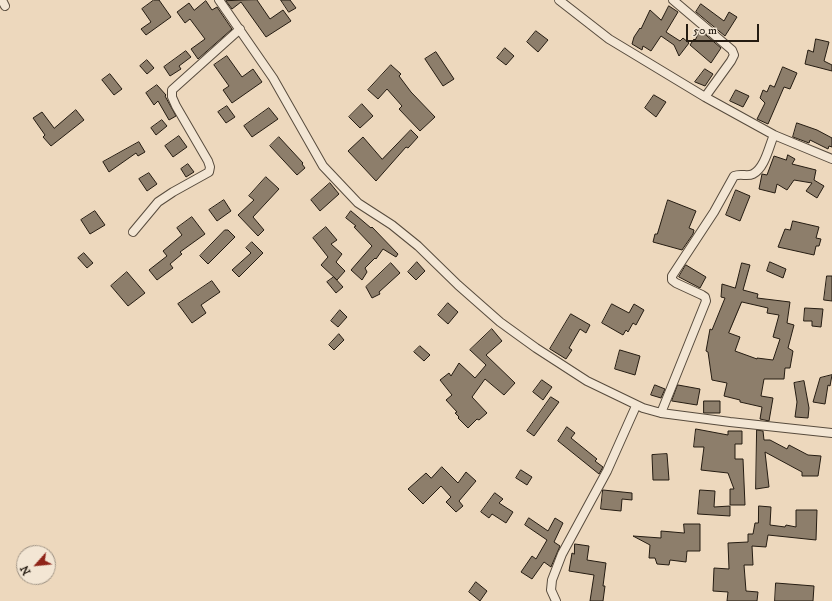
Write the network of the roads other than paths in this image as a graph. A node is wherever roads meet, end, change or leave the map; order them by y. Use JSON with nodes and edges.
{"nodes":[{"id":1,"x":219,"y":0,"type":"edge"},
{"id":2,"x":559,"y":0,"type":"edge"},
{"id":3,"x":673,"y":0,"type":"edge"},
{"id":4,"x":240,"y":29,"type":"junction"},
{"id":5,"x":705,"y":97,"type":"junction"},
{"id":6,"x":774,"y":135,"type":"junction"},
{"id":7,"x":832,"y":159,"type":"edge"},
{"id":8,"x":134,"y":232,"type":"dead end"},
{"id":9,"x":636,"y":406,"type":"junction"},
{"id":10,"x":661,"y":413,"type":"junction"},
{"id":11,"x":832,"y":433,"type":"edge"},
{"id":12,"x":556,"y":601,"type":"edge"}],
"edges":[{"from":1,"to":4,"type":"street"},
{"from":2,"to":5,"type":"street"},
{"from":3,"to":5,"type":"street"},
{"from":4,"to":8,"type":"street"},
{"from":4,"to":9,"type":"street"},
{"from":5,"to":6,"type":"street"},
{"from":6,"to":7,"type":"street"},
{"from":6,"to":10,"type":"street"},
{"from":9,"to":10,"type":"street"},
{"from":9,"to":12,"type":"street"},
{"from":10,"to":11,"type":"street"}]}
